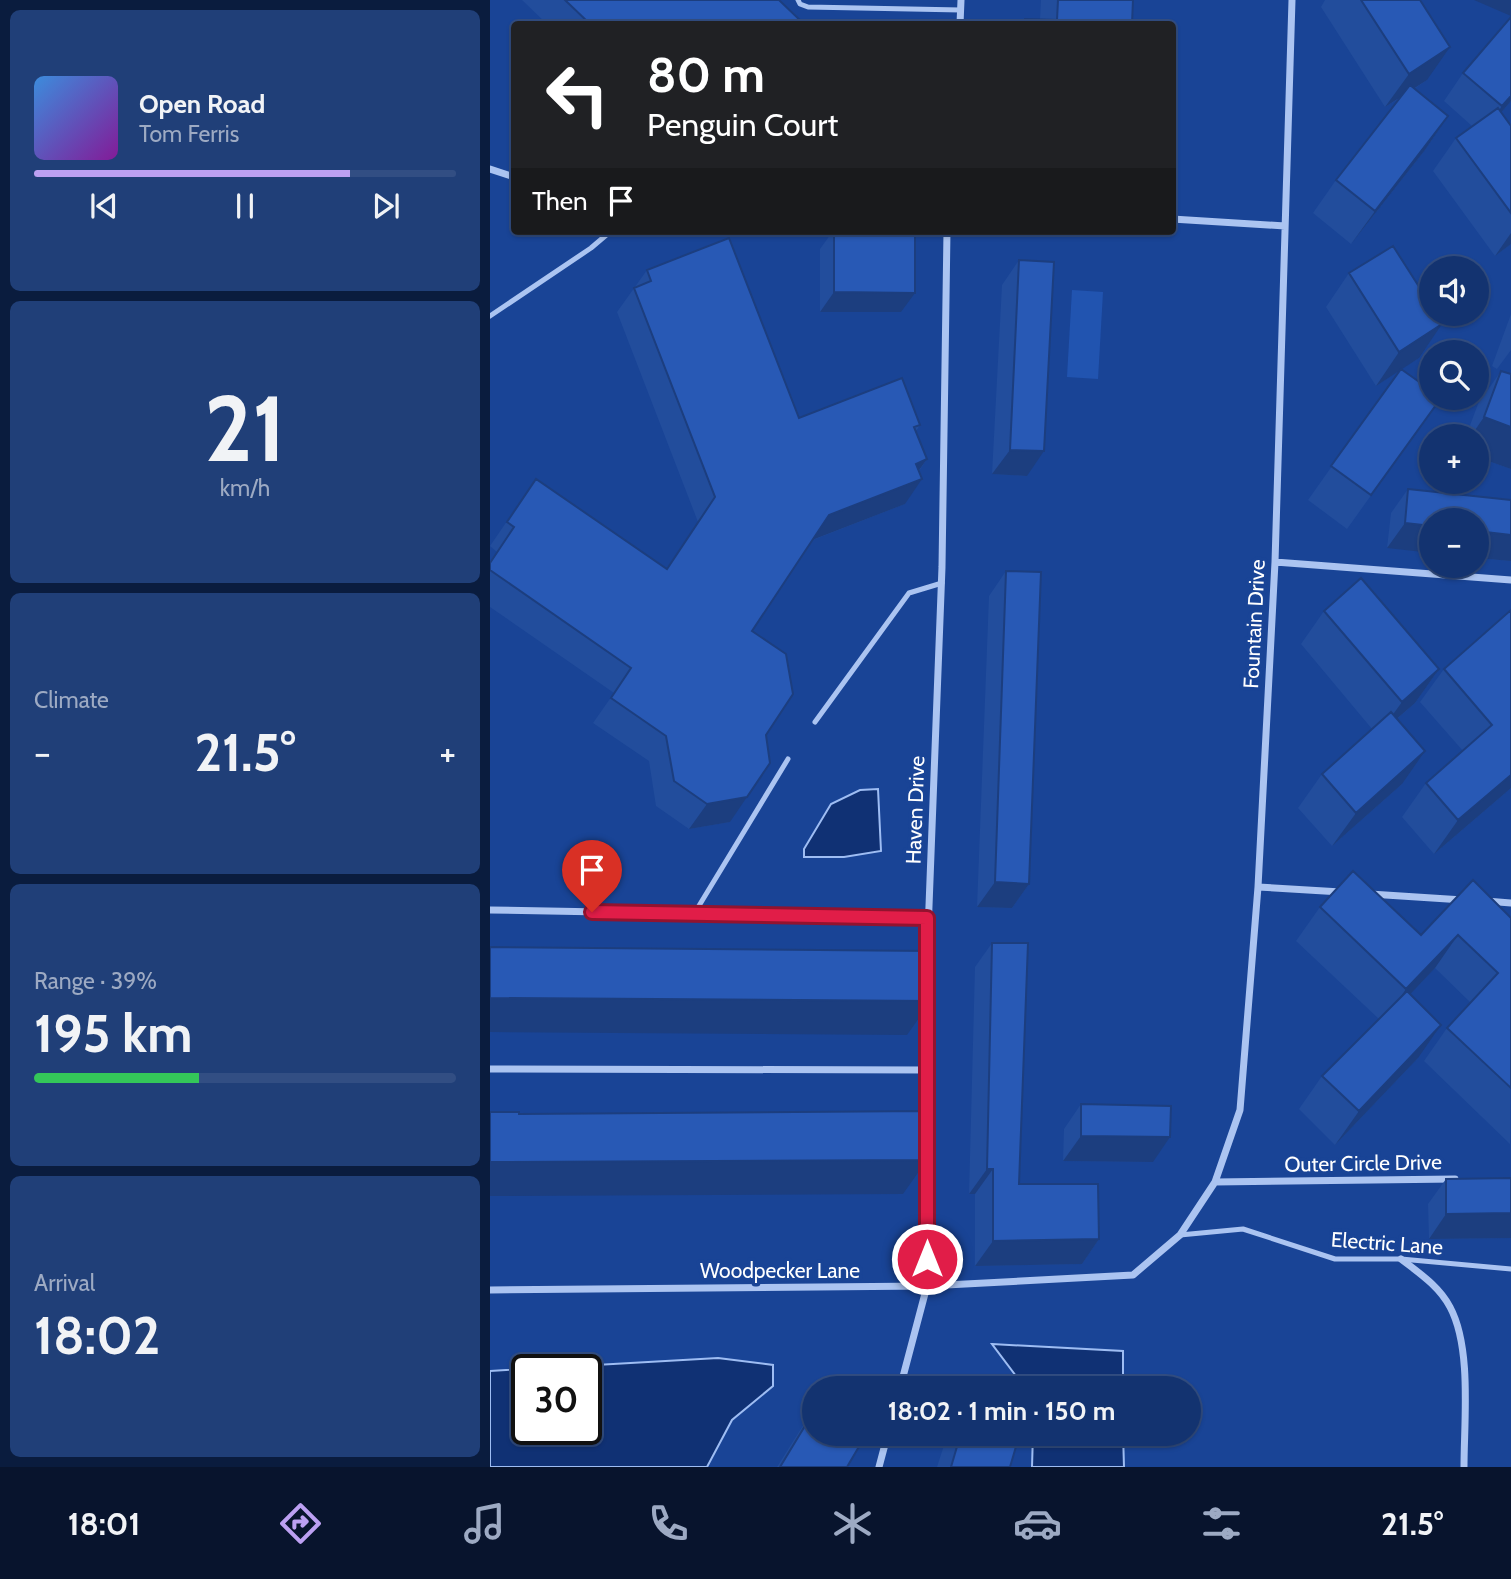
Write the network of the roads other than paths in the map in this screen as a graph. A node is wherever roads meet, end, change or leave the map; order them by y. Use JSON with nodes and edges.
{"nodes":[{"id":1,"x":798,"y":0,"type":"edge"},
{"id":2,"x":961,"y":0,"type":"edge"},
{"id":3,"x":1292,"y":0,"type":"edge"},
{"id":4,"x":961,"y":10,"type":"junction"},
{"id":5,"x":960,"y":21,"type":"edge"},
{"id":6,"x":490,"y":169,"type":"edge"},
{"id":7,"x":511,"y":176,"type":"edge"},
{"id":8,"x":1176,"y":219,"type":"edge"},
{"id":9,"x":1285,"y":226,"type":"junction"},
{"id":10,"x":606,"y":235,"type":"edge"},
{"id":11,"x":947,"y":235,"type":"edge"},
{"id":12,"x":490,"y":316,"type":"edge"},
{"id":13,"x":1275,"y":562,"type":"junction"},
{"id":14,"x":1511,"y":580,"type":"edge"},
{"id":15,"x":942,"y":583,"type":"junction"},
{"id":16,"x":815,"y":722,"type":"dead end"},
{"id":17,"x":789,"y":759,"type":"dead end"},
{"id":18,"x":1258,"y":887,"type":"junction"},
{"id":19,"x":1351,"y":893,"type":"edge"},
{"id":20,"x":1364,"y":894,"type":"edge"},
{"id":21,"x":1511,"y":903,"type":"edge"},
{"id":22,"x":490,"y":910,"type":"edge"},
{"id":23,"x":694,"y":914,"type":"junction"},
{"id":24,"x":927,"y":918,"type":"junction"},
{"id":25,"x":927,"y":973,"type":"edge"},
{"id":26,"x":927,"y":987,"type":"edge"},
{"id":27,"x":490,"y":1069,"type":"edge"},
{"id":28,"x":927,"y":1070,"type":"junction"},
{"id":29,"x":1471,"y":1179,"type":"edge"},
{"id":30,"x":1215,"y":1182,"type":"junction"},
{"id":31,"x":1180,"y":1235,"type":"junction"},
{"id":32,"x":1401,"y":1259,"type":"junction"},
{"id":33,"x":1511,"y":1269,"type":"edge"},
{"id":34,"x":927,"y":1286,"type":"junction"},
{"id":35,"x":490,"y":1290,"type":"edge"},
{"id":36,"x":903,"y":1376,"type":"edge"},
{"id":37,"x":885,"y":1446,"type":"edge"},
{"id":38,"x":879,"y":1467,"type":"edge"},
{"id":39,"x":1464,"y":1467,"type":"edge"}],
"edges":[{"from":1,"to":4,"type":"lane"},
{"from":2,"to":4,"type":"street"},
{"from":3,"to":9,"type":"street","name":"Fountain Drive"},
{"from":4,"to":5,"type":"street"},
{"from":6,"to":7,"type":"street"},
{"from":8,"to":9,"type":"street"},
{"from":9,"to":13,"type":"street","name":"Fountain Drive"},
{"from":10,"to":12,"type":"lane"},
{"from":11,"to":15,"type":"street","name":"Haven Drive"},
{"from":13,"to":14,"type":"street"},
{"from":13,"to":18,"type":"street","name":"Fountain Drive"},
{"from":15,"to":16,"type":"lane"},
{"from":15,"to":24,"type":"street","name":"Haven Drive"},
{"from":17,"to":23,"type":"lane"},
{"from":18,"to":19,"type":"street"},
{"from":18,"to":30,"type":"street","name":"Fountain Drive"},
{"from":20,"to":21,"type":"street"},
{"from":22,"to":23,"type":"street"},
{"from":23,"to":24,"type":"street"},
{"from":24,"to":25,"type":"street","name":"Haven Drive"},
{"from":26,"to":28,"type":"street"},
{"from":27,"to":28,"type":"street"},
{"from":28,"to":34,"type":"street"},
{"from":29,"to":30,"type":"street","name":"Outer Circle Drive"},
{"from":30,"to":31,"type":"street","name":"Fountain Drive"},
{"from":31,"to":32,"type":"lane","name":"Electric Lane"},
{"from":31,"to":34,"type":"street","name":"Woodpecker Lane"},
{"from":32,"to":33,"type":"lane","name":"Electric Lane"},
{"from":32,"to":39,"type":"street"},
{"from":34,"to":35,"type":"street","name":"Woodpecker Lane"},
{"from":34,"to":36,"type":"street"},
{"from":37,"to":38,"type":"street"}]}
